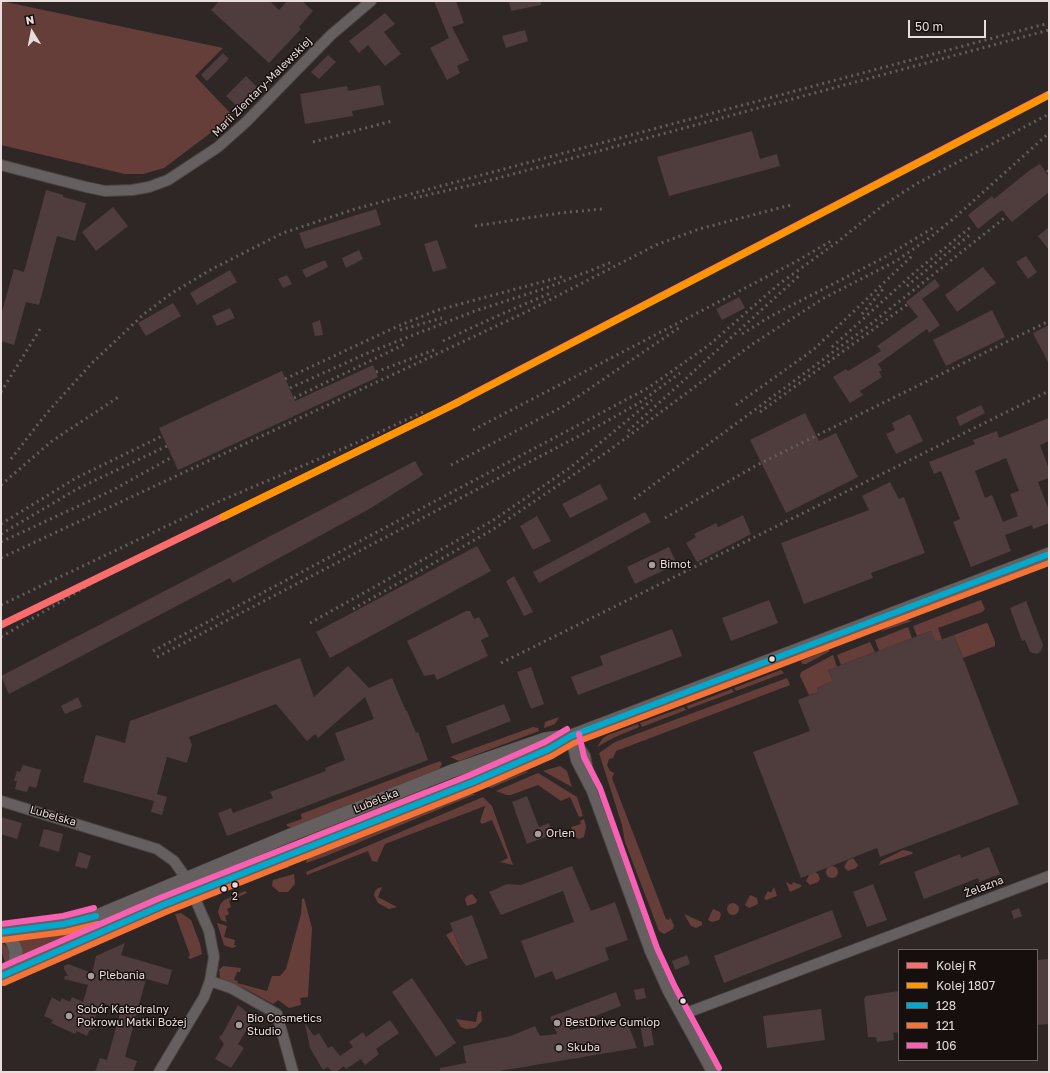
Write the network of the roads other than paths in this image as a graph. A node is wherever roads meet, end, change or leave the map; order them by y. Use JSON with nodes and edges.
{"nodes":[{"id":1,"x":371,"y":1,"type":"edge"},
{"id":2,"x":1,"y":165,"type":"edge"},
{"id":3,"x":1049,"y":554,"type":"edge"},
{"id":4,"x":571,"y":736,"type":"junction"},
{"id":5,"x":1,"y":801,"type":"edge"},
{"id":6,"x":1049,"y":876,"type":"edge"},
{"id":7,"x":186,"y":878,"type":"junction"},
{"id":8,"x":192,"y":893,"type":"junction"},
{"id":9,"x":3,"y":932,"type":"edge"},
{"id":10,"x":15,"y":971,"type":"junction"},
{"id":11,"x":1,"y":976,"type":"edge"},
{"id":12,"x":210,"y":981,"type":"junction"},
{"id":13,"x":681,"y":1015,"type":"junction"},
{"id":14,"x":159,"y":1072,"type":"edge"},
{"id":15,"x":293,"y":1072,"type":"edge"},
{"id":16,"x":712,"y":1072,"type":"edge"}],
"edges":[{"from":1,"to":2,"type":"street","name":"Marii Zientary-Malewskiej"},
{"from":3,"to":4,"type":"street","name":"Lubelska"},
{"from":4,"to":7,"type":"street","name":"Lubelska"},
{"from":4,"to":8,"type":"street","name":"Lubelska"},
{"from":4,"to":13,"type":"street"},
{"from":5,"to":7,"type":"street","name":"Lubelska"},
{"from":6,"to":13,"type":"street","name":"Żelazna"},
{"from":7,"to":8,"type":"street"},
{"from":7,"to":9,"type":"street","name":"Lubelska"},
{"from":8,"to":10,"type":"street","name":"Lubelska"},
{"from":8,"to":12,"type":"street"},
{"from":9,"to":10,"type":"street","name":"Lubelska"},
{"from":10,"to":11,"type":"street"},
{"from":12,"to":14,"type":"street"},
{"from":12,"to":15,"type":"street"},
{"from":13,"to":16,"type":"street"}]}
